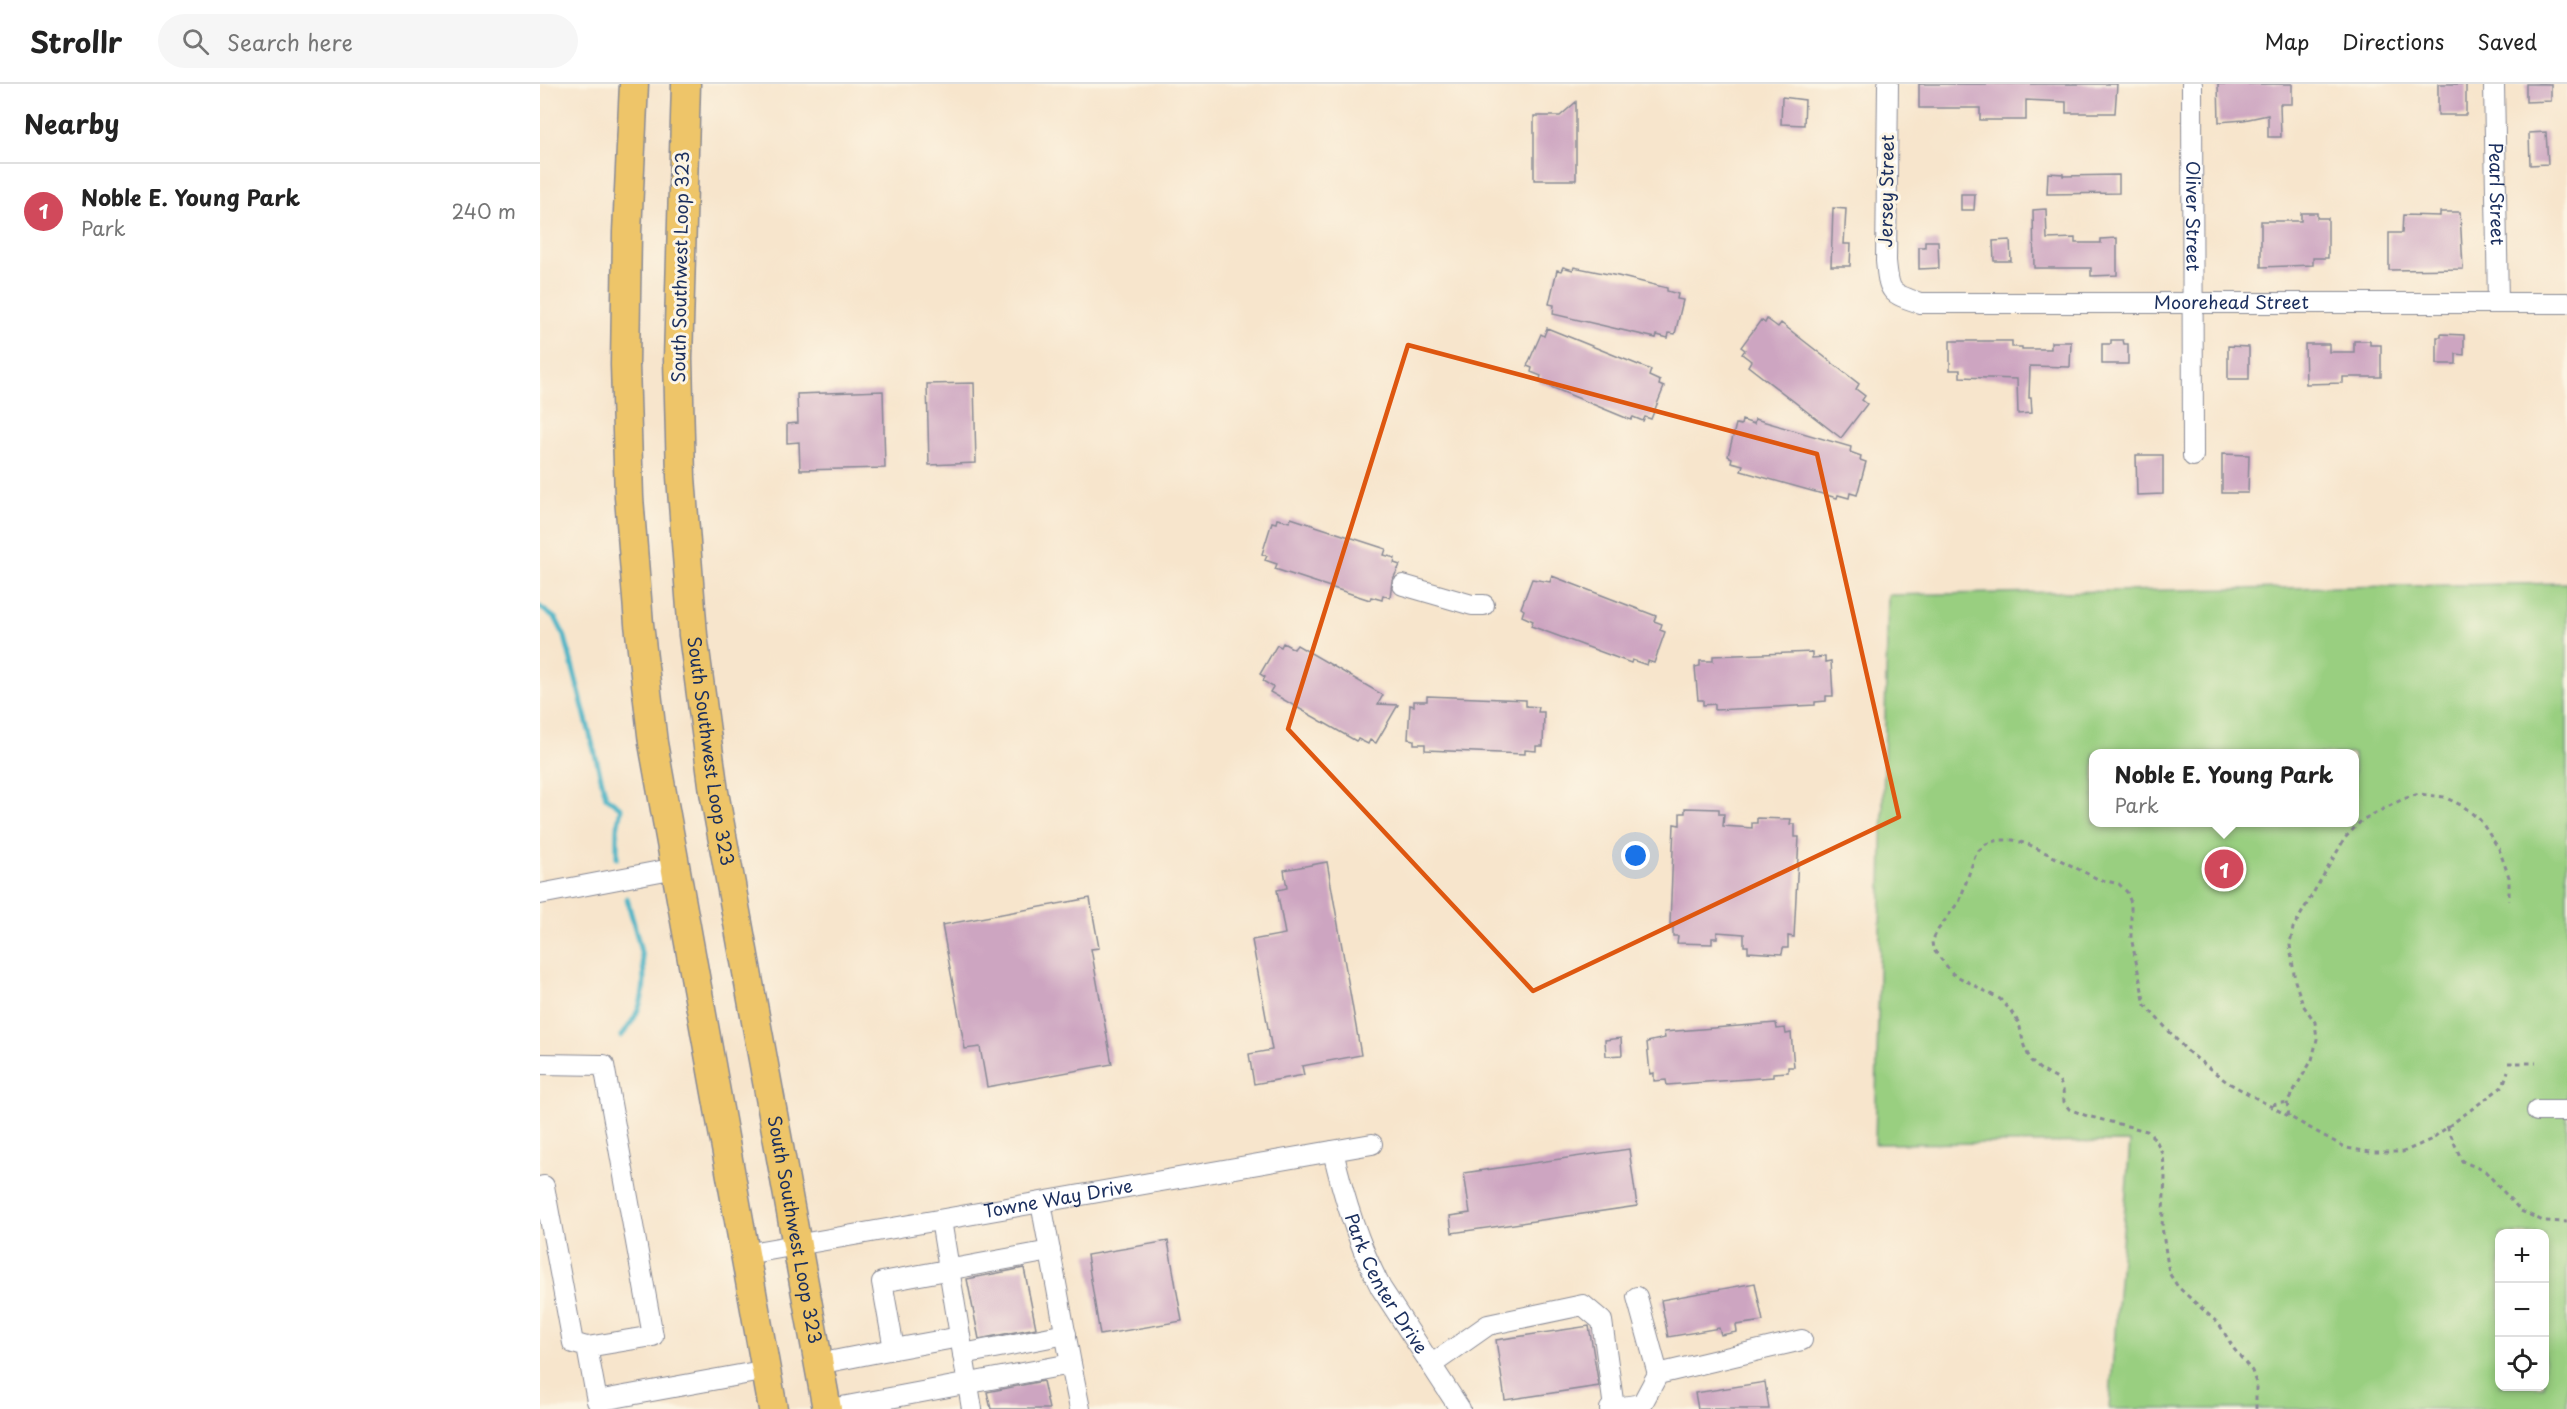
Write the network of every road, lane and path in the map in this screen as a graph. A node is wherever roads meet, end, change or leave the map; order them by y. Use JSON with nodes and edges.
{"nodes":[{"id":1,"x":634,"y":84,"type":"edge"},
{"id":2,"x":686,"y":84,"type":"edge"},
{"id":3,"x":1888,"y":84,"type":"edge"},
{"id":4,"x":2192,"y":84,"type":"edge"},
{"id":5,"x":2494,"y":84,"type":"edge"},
{"id":6,"x":1896,"y":295,"type":"joint"},
{"id":7,"x":2193,"y":303,"type":"junction"},
{"id":8,"x":2498,"y":303,"type":"junction"},
{"id":9,"x":2567,"y":303,"type":"edge"},
{"id":10,"x":2193,"y":456,"type":"dead end"},
{"id":11,"x":1403,"y":585,"type":"dead end"},
{"id":12,"x":1484,"y":605,"type":"dead end"},
{"id":13,"x":2359,"y":823,"type":"edge"},
{"id":14,"x":2355,"y":827,"type":"edge"},
{"id":15,"x":676,"y":868,"type":"junction"},
{"id":16,"x":540,"y":894,"type":"edge"},
{"id":17,"x":2509,"y":901,"type":"dead end"},
{"id":18,"x":2508,"y":1063,"type":"dead end"},
{"id":19,"x":2536,"y":1063,"type":"dead end"},
{"id":20,"x":540,"y":1064,"type":"edge"},
{"id":21,"x":2508,"y":1071,"type":"dead end"},
{"id":22,"x":2287,"y":1101,"type":"junction"},
{"id":23,"x":2271,"y":1106,"type":"junction"},
{"id":24,"x":2537,"y":1111,"type":"dead end"},
{"id":25,"x":2567,"y":1111,"type":"edge"},
{"id":26,"x":2289,"y":1117,"type":"junction"},
{"id":27,"x":2447,"y":1126,"type":"junction"},
{"id":28,"x":1372,"y":1144,"type":"dead end"},
{"id":29,"x":1333,"y":1150,"type":"junction"},
{"id":30,"x":540,"y":1187,"type":"edge"},
{"id":31,"x":1041,"y":1203,"type":"junction"},
{"id":32,"x":942,"y":1220,"type":"junction"},
{"id":33,"x":2567,"y":1222,"type":"edge"},
{"id":34,"x":797,"y":1245,"type":"junction"},
{"id":35,"x":1050,"y":1251,"type":"junction"},
{"id":36,"x":745,"y":1254,"type":"junction"},
{"id":37,"x":949,"y":1269,"type":"junction"},
{"id":38,"x":1637,"y":1298,"type":"dead end"},
{"id":39,"x":1066,"y":1334,"type":"junction"},
{"id":40,"x":1802,"y":1340,"type":"dead end"},
{"id":41,"x":962,"y":1345,"type":"junction"},
{"id":42,"x":587,"y":1347,"type":"junction"},
{"id":43,"x":894,"y":1349,"type":"junction"},
{"id":44,"x":818,"y":1364,"type":"junction"},
{"id":45,"x":1071,"y":1364,"type":"junction"},
{"id":46,"x":1431,"y":1365,"type":"junction"},
{"id":47,"x":767,"y":1370,"type":"junction"},
{"id":48,"x":1658,"y":1374,"type":"junction"},
{"id":49,"x":968,"y":1383,"type":"junction"},
{"id":50,"x":907,"y":1402,"type":"edge"},
{"id":51,"x":773,"y":1409,"type":"edge"},
{"id":52,"x":829,"y":1409,"type":"edge"},
{"id":53,"x":972,"y":1409,"type":"edge"},
{"id":54,"x":1080,"y":1409,"type":"edge"},
{"id":55,"x":1460,"y":1409,"type":"edge"},
{"id":56,"x":1612,"y":1409,"type":"edge"},
{"id":57,"x":2256,"y":1409,"type":"edge"}],
"edges":[{"from":1,"to":15,"type":"highway"},
{"from":2,"to":34,"type":"highway","name":"South Southwest Loop 323"},
{"from":3,"to":6,"type":"street","name":"Jersey Street"},
{"from":4,"to":7,"type":"street","name":"Oliver Street"},
{"from":5,"to":8,"type":"street","name":"Pearl Street"},
{"from":6,"to":7,"type":"street","name":"Moorehead Street"},
{"from":7,"to":8,"type":"street","name":"Moorehead Street"},
{"from":7,"to":10,"type":"street","name":"Oliver Street"},
{"from":8,"to":9,"type":"street","name":"Moorehead Street"},
{"from":11,"to":12,"type":"street"},
{"from":13,"to":17,"type":"path"},
{"from":14,"to":22,"type":"path"},
{"from":15,"to":16,"type":"street"},
{"from":15,"to":36,"type":"highway"},
{"from":18,"to":19,"type":"path"},
{"from":20,"to":42,"type":"street"},
{"from":21,"to":27,"type":"path"},
{"from":22,"to":23,"type":"path"},
{"from":22,"to":26,"type":"path"},
{"from":23,"to":26,"type":"path"},
{"from":23,"to":57,"type":"path"},
{"from":24,"to":25,"type":"street"},
{"from":26,"to":27,"type":"path"},
{"from":27,"to":33,"type":"path"},
{"from":28,"to":29,"type":"street","name":"Towne Way Drive"},
{"from":29,"to":31,"type":"street","name":"Towne Way Drive"},
{"from":29,"to":46,"type":"street","name":"Park Center Drive"},
{"from":30,"to":42,"type":"street"},
{"from":31,"to":32,"type":"street","name":"Towne Way Drive"},
{"from":31,"to":35,"type":"street"},
{"from":32,"to":34,"type":"street","name":"Towne Way Drive"},
{"from":32,"to":37,"type":"street"},
{"from":34,"to":36,"type":"street","name":"Towne Way Drive"},
{"from":34,"to":44,"type":"highway","name":"South Southwest Loop 323"},
{"from":35,"to":37,"type":"street"},
{"from":35,"to":39,"type":"street"},
{"from":36,"to":47,"type":"highway"},
{"from":37,"to":41,"type":"street"},
{"from":37,"to":43,"type":"street"},
{"from":38,"to":48,"type":"street"},
{"from":39,"to":41,"type":"street"},
{"from":39,"to":45,"type":"street"},
{"from":40,"to":48,"type":"street"},
{"from":41,"to":43,"type":"street"},
{"from":41,"to":49,"type":"street"},
{"from":42,"to":47,"type":"street"},
{"from":43,"to":44,"type":"street"},
{"from":44,"to":52,"type":"highway","name":"South Southwest Loop 323"},
{"from":45,"to":49,"type":"street"},
{"from":45,"to":54,"type":"street"},
{"from":46,"to":55,"type":"street","name":"Park Center Drive"},
{"from":46,"to":56,"type":"street"},
{"from":47,"to":51,"type":"highway"},
{"from":48,"to":56,"type":"street"},
{"from":49,"to":50,"type":"street"},
{"from":49,"to":53,"type":"street"},
{"from":50,"to":52,"type":"street"}]}
